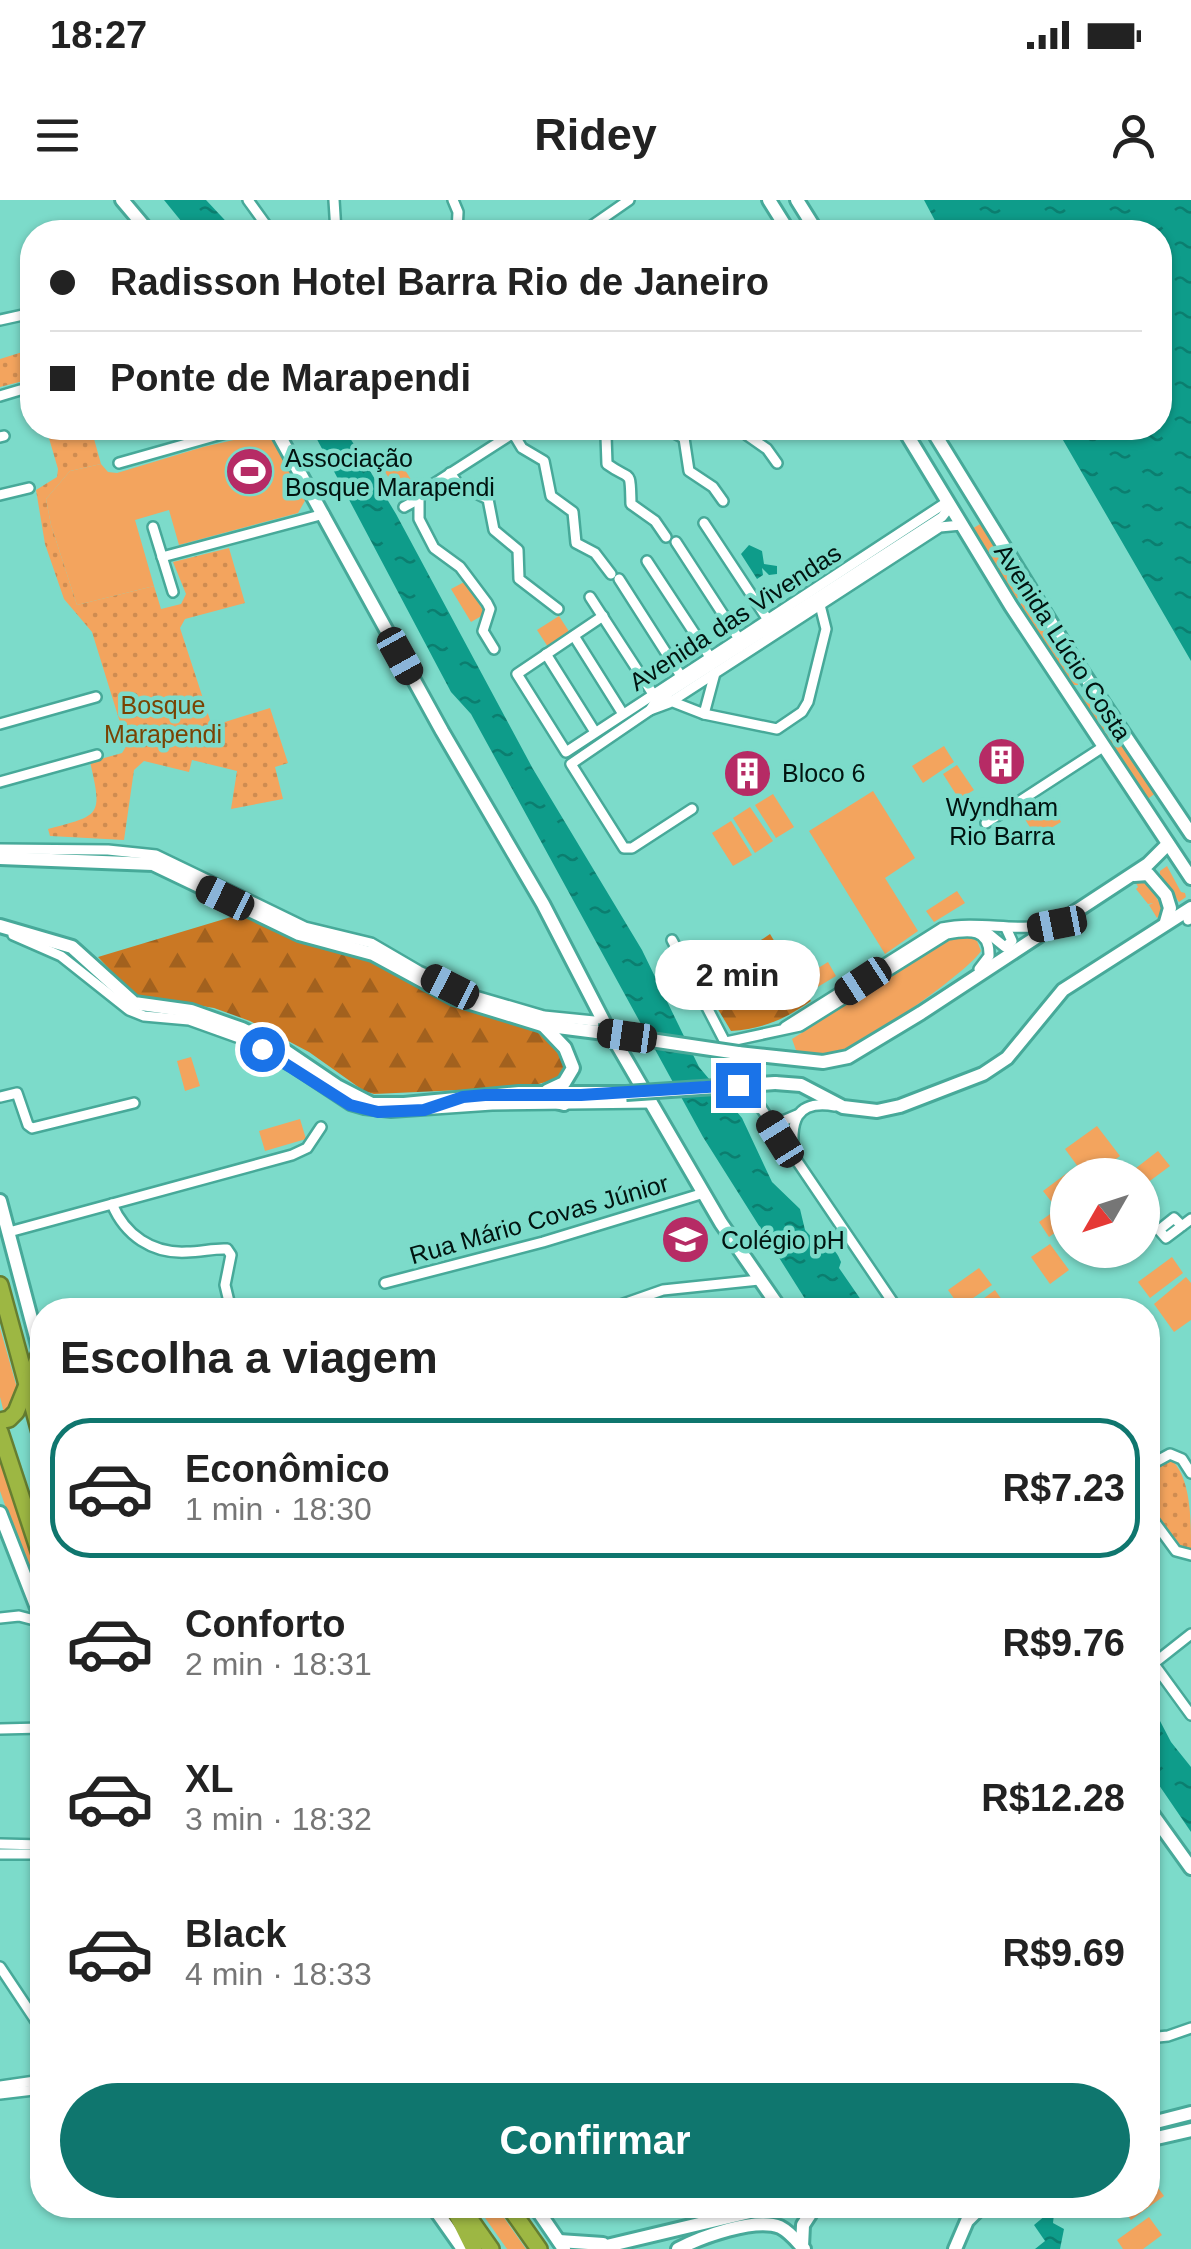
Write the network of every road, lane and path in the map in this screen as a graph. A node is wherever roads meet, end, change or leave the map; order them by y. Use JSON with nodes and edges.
{"nodes":[{"id":1,"x":122,"y":200,"type":"edge"},
{"id":2,"x":629,"y":200,"type":"edge"},
{"id":3,"x":139,"y":220,"type":"edge"},
{"id":4,"x":600,"y":220,"type":"edge"},
{"id":5,"x":20,"y":390,"type":"dead end"},
{"id":6,"x":0,"y":396,"type":"edge"},
{"id":7,"x":200,"y":440,"type":"edge"},
{"id":8,"x":282,"y":440,"type":"edge"},
{"id":9,"x":501,"y":440,"type":"edge"},
{"id":10,"x":520,"y":440,"type":"edge"},
{"id":11,"x":606,"y":440,"type":"edge"},
{"id":12,"x":684,"y":440,"type":"edge"},
{"id":13,"x":754,"y":440,"type":"edge"},
{"id":14,"x":911,"y":440,"type":"edge"},
{"id":15,"x":938,"y":440,"type":"edge"},
{"id":16,"x":119,"y":463,"type":"dead end"},
{"id":17,"x":777,"y":463,"type":"dead end"},
{"id":18,"x":450,"y":473,"type":"junction"},
{"id":19,"x":29,"y":488,"type":"dead end"},
{"id":20,"x":0,"y":495,"type":"edge"},
{"id":21,"x":419,"y":498,"type":"junction"},
{"id":22,"x":723,"y":501,"type":"dead end"},
{"id":23,"x":949,"y":505,"type":"junction"},
{"id":24,"x":404,"y":507,"type":"dead end"},
{"id":25,"x":324,"y":514,"type":"junction"},
{"id":26,"x":704,"y":523,"type":"dead end"},
{"id":27,"x":961,"y":525,"type":"junction"},
{"id":28,"x":153,"y":527,"type":"dead end"},
{"id":29,"x":666,"y":537,"type":"dead end"},
{"id":30,"x":676,"y":542,"type":"dead end"},
{"id":31,"x":162,"y":557,"type":"junction"},
{"id":32,"x":647,"y":560,"type":"dead end"},
{"id":33,"x":173,"y":592,"type":"dead end"},
{"id":34,"x":590,"y":596,"type":"dead end"},
{"id":35,"x":820,"y":604,"type":"junction"},
{"id":36,"x":558,"y":609,"type":"dead end"},
{"id":37,"x":804,"y":611,"type":"junction"},
{"id":38,"x":602,"y":616,"type":"junction"},
{"id":39,"x":768,"y":620,"type":"junction"},
{"id":40,"x":574,"y":636,"type":"junction"},
{"id":41,"x":738,"y":639,"type":"junction"},
{"id":42,"x":494,"y":649,"type":"dead end"},
{"id":43,"x":1069,"y":652,"type":"junction"},
{"id":44,"x":546,"y":654,"type":"junction"},
{"id":45,"x":710,"y":658,"type":"junction"},
{"id":46,"x":1049,"y":664,"type":"junction"},
{"id":47,"x":715,"y":673,"type":"junction"},
{"id":48,"x":681,"y":676,"type":"junction"},
{"id":49,"x":653,"y":694,"type":"junction"},
{"id":50,"x":96,"y":697,"type":"dead end"},
{"id":51,"x":668,"y":699,"type":"junction"},
{"id":52,"x":623,"y":714,"type":"junction"},
{"id":53,"x":704,"y":714,"type":"junction"},
{"id":54,"x":0,"y":724,"type":"edge"},
{"id":55,"x":595,"y":732,"type":"junction"},
{"id":56,"x":1103,"y":747,"type":"junction"},
{"id":57,"x":97,"y":755,"type":"dead end"},
{"id":58,"x":0,"y":782,"type":"edge"},
{"id":59,"x":692,"y":809,"type":"dead end"},
{"id":60,"x":986,"y":823,"type":"dead end"},
{"id":61,"x":1191,"y":836,"type":"edge"},
{"id":62,"x":0,"y":839,"type":"edge"},
{"id":63,"x":1166,"y":842,"type":"junction"},
{"id":64,"x":3,"y":854,"type":"edge"},
{"id":65,"x":1131,"y":876,"type":"junction"},
{"id":66,"x":1191,"y":878,"type":"edge"},
{"id":67,"x":227,"y":894,"type":"junction"},
{"id":68,"x":1167,"y":897,"type":"junction"},
{"id":69,"x":0,"y":911,"type":"edge"},
{"id":70,"x":1188,"y":917,"type":"edge"},
{"id":71,"x":1057,"y":924,"type":"junction"},
{"id":72,"x":1165,"y":924,"type":"junction"},
{"id":73,"x":3,"y":926,"type":"edge"},
{"id":74,"x":1006,"y":927,"type":"junction"},
{"id":75,"x":983,"y":934,"type":"junction"},
{"id":76,"x":672,"y":940,"type":"dead end"},
{"id":77,"x":356,"y":949,"type":"junction"},
{"id":78,"x":383,"y":950,"type":"junction"},
{"id":79,"x":871,"y":971,"type":"junction"},
{"id":80,"x":959,"y":988,"type":"junction"},
{"id":81,"x":510,"y":1008,"type":"junction"},
{"id":82,"x":828,"y":1008,"type":"junction"},
{"id":83,"x":542,"y":1025,"type":"junction"},
{"id":84,"x":600,"y":1027,"type":"junction"},
{"id":85,"x":778,"y":1031,"type":"junction"},
{"id":86,"x":726,"y":1042,"type":"junction"},
{"id":87,"x":519,"y":1093,"type":"junction"},
{"id":88,"x":544,"y":1093,"type":"junction"},
{"id":89,"x":0,"y":1097,"type":"edge"},
{"id":90,"x":463,"y":1097,"type":"junction"},
{"id":91,"x":134,"y":1103,"type":"dead end"},
{"id":92,"x":652,"y":1103,"type":"junction"},
{"id":93,"x":564,"y":1104,"type":"junction"},
{"id":94,"x":842,"y":1106,"type":"junction"},
{"id":95,"x":424,"y":1110,"type":"junction"},
{"id":96,"x":800,"y":1114,"type":"junction"},
{"id":97,"x":767,"y":1118,"type":"junction"},
{"id":98,"x":322,"y":1127,"type":"dead end"},
{"id":99,"x":794,"y":1160,"type":"junction"},
{"id":100,"x":704,"y":1193,"type":"junction"},
{"id":101,"x":0,"y":1201,"type":"edge"},
{"id":102,"x":112,"y":1204,"type":"junction"},
{"id":103,"x":1191,"y":1219,"type":"edge"},
{"id":104,"x":1182,"y":1226,"type":"dead end"},
{"id":105,"x":9,"y":1232,"type":"junction"},
{"id":106,"x":758,"y":1280,"type":"junction"},
{"id":107,"x":385,"y":1283,"type":"dead end"},
{"id":108,"x":0,"y":1286,"type":"edge"},
{"id":109,"x":228,"y":1298,"type":"edge"},
{"id":110,"x":640,"y":1298,"type":"edge"},
{"id":111,"x":772,"y":1298,"type":"edge"},
{"id":112,"x":890,"y":1298,"type":"edge"},
{"id":113,"x":30,"y":1315,"type":"edge"},
{"id":114,"x":30,"y":1384,"type":"edge"},
{"id":115,"x":28,"y":1389,"type":"junction"},
{"id":116,"x":30,"y":1396,"type":"edge"},
{"id":117,"x":0,"y":1421,"type":"edge"},
{"id":118,"x":0,"y":1432,"type":"edge"},
{"id":119,"x":1160,"y":1459,"type":"edge"},
{"id":120,"x":1191,"y":1473,"type":"edge"},
{"id":121,"x":0,"y":1513,"type":"edge"},
{"id":122,"x":30,"y":1523,"type":"edge"},
{"id":123,"x":1160,"y":1529,"type":"edge"},
{"id":124,"x":1191,"y":1555,"type":"edge"},
{"id":125,"x":30,"y":1583,"type":"edge"},
{"id":126,"x":30,"y":1606,"type":"edge"},
{"id":127,"x":20,"y":1616,"type":"junction"},
{"id":128,"x":0,"y":1618,"type":"edge"},
{"id":129,"x":30,"y":1618,"type":"edge"},
{"id":130,"x":1191,"y":1634,"type":"edge"},
{"id":131,"x":1160,"y":1654,"type":"edge"},
{"id":132,"x":1160,"y":1673,"type":"edge"},
{"id":133,"x":1191,"y":1715,"type":"edge"},
{"id":134,"x":30,"y":1728,"type":"edge"},
{"id":135,"x":0,"y":1729,"type":"edge"},
{"id":136,"x":1160,"y":1825,"type":"edge"},
{"id":137,"x":0,"y":1844,"type":"edge"},
{"id":138,"x":30,"y":1845,"type":"edge"},
{"id":139,"x":0,"y":1854,"type":"edge"},
{"id":140,"x":30,"y":1854,"type":"edge"},
{"id":141,"x":1191,"y":1868,"type":"edge"},
{"id":142,"x":0,"y":1967,"type":"edge"},
{"id":143,"x":30,"y":2012,"type":"edge"},
{"id":144,"x":1191,"y":2028,"type":"edge"},
{"id":145,"x":1160,"y":2037,"type":"edge"},
{"id":146,"x":30,"y":2084,"type":"edge"},
{"id":147,"x":0,"y":2086,"type":"edge"},
{"id":148,"x":14,"y":2089,"type":"junction"},
{"id":149,"x":30,"y":2090,"type":"edge"},
{"id":150,"x":0,"y":2094,"type":"edge"},
{"id":151,"x":1191,"y":2113,"type":"edge"},
{"id":152,"x":1160,"y":2121,"type":"edge"},
{"id":153,"x":1191,"y":2130,"type":"edge"},
{"id":154,"x":1160,"y":2137,"type":"edge"},
{"id":155,"x":441,"y":2218,"type":"edge"},
{"id":156,"x":458,"y":2218,"type":"edge"},
{"id":157,"x":469,"y":2218,"type":"edge"},
{"id":158,"x":517,"y":2218,"type":"edge"},
{"id":159,"x":543,"y":2218,"type":"edge"},
{"id":160,"x":722,"y":2218,"type":"edge"},
{"id":161,"x":808,"y":2218,"type":"edge"},
{"id":162,"x":967,"y":2218,"type":"edge"},
{"id":163,"x":970,"y":2218,"type":"edge"},
{"id":164,"x":967,"y":2221,"type":"junction"},
{"id":165,"x":562,"y":2245,"type":"edge"},
{"id":166,"x":600,"y":2246,"type":"edge"},
{"id":167,"x":803,"y":2248,"type":"edge"},
{"id":168,"x":463,"y":2249,"type":"edge"},
{"id":169,"x":474,"y":2249,"type":"edge"},
{"id":170,"x":491,"y":2249,"type":"edge"},
{"id":171,"x":539,"y":2249,"type":"edge"},
{"id":172,"x":678,"y":2249,"type":"edge"},
{"id":173,"x":954,"y":2249,"type":"edge"}],
"edges":[{"from":1,"to":3,"type":"street"},
{"from":2,"to":4,"type":"street"},
{"from":5,"to":6,"type":"street"},
{"from":7,"to":16,"type":"street"},
{"from":8,"to":25,"type":"street"},
{"from":9,"to":18,"type":"street"},
{"from":10,"to":48,"type":"street"},
{"from":11,"to":29,"type":"street"},
{"from":12,"to":22,"type":"street"},
{"from":13,"to":17,"type":"street"},
{"from":14,"to":23,"type":"street","name":"Avenida Lúcio Costa"},
{"from":15,"to":43,"type":"street","name":"Avenida Lúcio Costa"},
{"from":18,"to":21,"type":"street"},
{"from":18,"to":36,"type":"street"},
{"from":19,"to":20,"type":"street"},
{"from":21,"to":24,"type":"street"},
{"from":21,"to":42,"type":"street"},
{"from":23,"to":27,"type":"street","name":"Avenida Lúcio Costa"},
{"from":23,"to":37,"type":"street"},
{"from":23,"to":39,"type":"street","name":"Avenida das Vivendas"},
{"from":25,"to":31,"type":"street"},
{"from":25,"to":84,"type":"street"},
{"from":26,"to":39,"type":"street"},
{"from":27,"to":35,"type":"street"},
{"from":27,"to":46,"type":"street","name":"Avenida Lúcio Costa"},
{"from":28,"to":31,"type":"street"},
{"from":30,"to":41,"type":"street"},
{"from":31,"to":33,"type":"street"},
{"from":32,"to":45,"type":"street"},
{"from":34,"to":38,"type":"street"},
{"from":35,"to":37,"type":"street"},
{"from":35,"to":53,"type":"street"},
{"from":37,"to":47,"type":"street"},
{"from":37,"to":51,"type":"street"},
{"from":38,"to":40,"type":"street"},
{"from":38,"to":49,"type":"street"},
{"from":39,"to":41,"type":"street","name":"Avenida das Vivendas"},
{"from":40,"to":44,"type":"street"},
{"from":40,"to":52,"type":"street"},
{"from":41,"to":45,"type":"street","name":"Avenida das Vivendas"},
{"from":43,"to":46,"type":"street"},
{"from":43,"to":61,"type":"street","name":"Avenida Lúcio Costa"},
{"from":44,"to":55,"type":"street"},
{"from":44,"to":55,"type":"street","name":"Avenida das Vivendas"},
{"from":45,"to":48,"type":"street","name":"Avenida das Vivendas"},
{"from":46,"to":56,"type":"street","name":"Avenida Lúcio Costa"},
{"from":47,"to":51,"type":"street"},
{"from":47,"to":53,"type":"street"},
{"from":48,"to":49,"type":"street","name":"Avenida das Vivendas"},
{"from":49,"to":52,"type":"street","name":"Avenida das Vivendas"},
{"from":50,"to":54,"type":"street"},
{"from":51,"to":53,"type":"street"},
{"from":51,"to":59,"type":"street"},
{"from":52,"to":55,"type":"street","name":"Avenida das Vivendas"},
{"from":56,"to":60,"type":"street"},
{"from":56,"to":63,"type":"street","name":"Avenida Lúcio Costa"},
{"from":57,"to":58,"type":"street"},
{"from":61,"to":63,"type":"street"},
{"from":62,"to":64,"type":"street"},
{"from":63,"to":65,"type":"street"},
{"from":63,"to":66,"type":"street","name":"Avenida Lúcio Costa"},
{"from":64,"to":67,"type":"street"},
{"from":65,"to":68,"type":"street"},
{"from":65,"to":71,"type":"street"},
{"from":67,"to":77,"type":"street"},
{"from":67,"to":78,"type":"street"},
{"from":68,"to":70,"type":"street"},
{"from":68,"to":72,"type":"street"},
{"from":69,"to":73,"type":"street"},
{"from":70,"to":72,"type":"street"},
{"from":71,"to":74,"type":"street"},
{"from":71,"to":80,"type":"street"},
{"from":72,"to":94,"type":"street"},
{"from":73,"to":90,"type":"street"},
{"from":73,"to":95,"type":"street"},
{"from":74,"to":75,"type":"street"},
{"from":74,"to":79,"type":"street"},
{"from":75,"to":80,"type":"street"},
{"from":75,"to":82,"type":"street"},
{"from":76,"to":86,"type":"street"},
{"from":77,"to":78,"type":"street"},
{"from":77,"to":83,"type":"street"},
{"from":78,"to":81,"type":"street"},
{"from":79,"to":82,"type":"street"},
{"from":79,"to":85,"type":"street"},
{"from":80,"to":84,"type":"street","bridge":true},
{"from":81,"to":83,"type":"street"},
{"from":81,"to":84,"type":"street"},
{"from":82,"to":85,"type":"street"},
{"from":83,"to":84,"type":"street"},
{"from":83,"to":88,"type":"street"},
{"from":84,"to":92,"type":"street"},
{"from":85,"to":86,"type":"street"},
{"from":86,"to":97,"type":"street"},
{"from":87,"to":88,"type":"street"},
{"from":87,"to":90,"type":"street"},
{"from":87,"to":93,"type":"street"},
{"from":88,"to":94,"type":"street","bridge":true},
{"from":89,"to":91,"type":"street"},
{"from":90,"to":95,"type":"street"},
{"from":92,"to":93,"type":"street"},
{"from":92,"to":100,"type":"street"},
{"from":93,"to":95,"type":"street"},
{"from":94,"to":96,"type":"street"},
{"from":96,"to":97,"type":"street"},
{"from":96,"to":99,"type":"street"},
{"from":97,"to":99,"type":"street"},
{"from":98,"to":102,"type":"street"},
{"from":99,"to":112,"type":"street"},
{"from":100,"to":106,"type":"street"},
{"from":100,"to":107,"type":"street","name":"Rua Mário Covas Júnior"},
{"from":101,"to":105,"type":"street"},
{"from":102,"to":105,"type":"street"},
{"from":102,"to":109,"type":"street"},
{"from":103,"to":104,"type":"street"},
{"from":105,"to":113,"type":"street"},
{"from":106,"to":110,"type":"street"},
{"from":106,"to":111,"type":"street"},
{"from":108,"to":115,"type":"highway"},
{"from":114,"to":115,"type":"highway"},
{"from":115,"to":116,"type":"highway"},
{"from":115,"to":117,"type":"highway"},
{"from":118,"to":122,"type":"highway"},
{"from":119,"to":120,"type":"street"},
{"from":121,"to":125,"type":"street"},
{"from":123,"to":124,"type":"street"},
{"from":126,"to":127,"type":"street"},
{"from":127,"to":128,"type":"street"},
{"from":127,"to":129,"type":"street"},
{"from":130,"to":131,"type":"street"},
{"from":132,"to":133,"type":"street"},
{"from":134,"to":135,"type":"street"},
{"from":136,"to":141,"type":"street"},
{"from":137,"to":138,"type":"street"},
{"from":139,"to":140,"type":"street"},
{"from":142,"to":143,"type":"street"},
{"from":144,"to":145,"type":"street"},
{"from":146,"to":148,"type":"street"},
{"from":147,"to":148,"type":"street"},
{"from":148,"to":149,"type":"street"},
{"from":148,"to":150,"type":"street"},
{"from":151,"to":152,"type":"street"},
{"from":153,"to":154,"type":"street"},
{"from":155,"to":168,"type":"street"},
{"from":156,"to":169,"type":"highway"},
{"from":157,"to":170,"type":"highway"},
{"from":158,"to":171,"type":"highway"},
{"from":159,"to":165,"type":"street"},
{"from":160,"to":166,"type":"street"},
{"from":161,"to":167,"type":"street"},
{"from":162,"to":164,"type":"street"},
{"from":163,"to":164,"type":"street"},
{"from":164,"to":173,"type":"street"},
{"from":165,"to":166,"type":"street"},
{"from":167,"to":172,"type":"street"}]}
